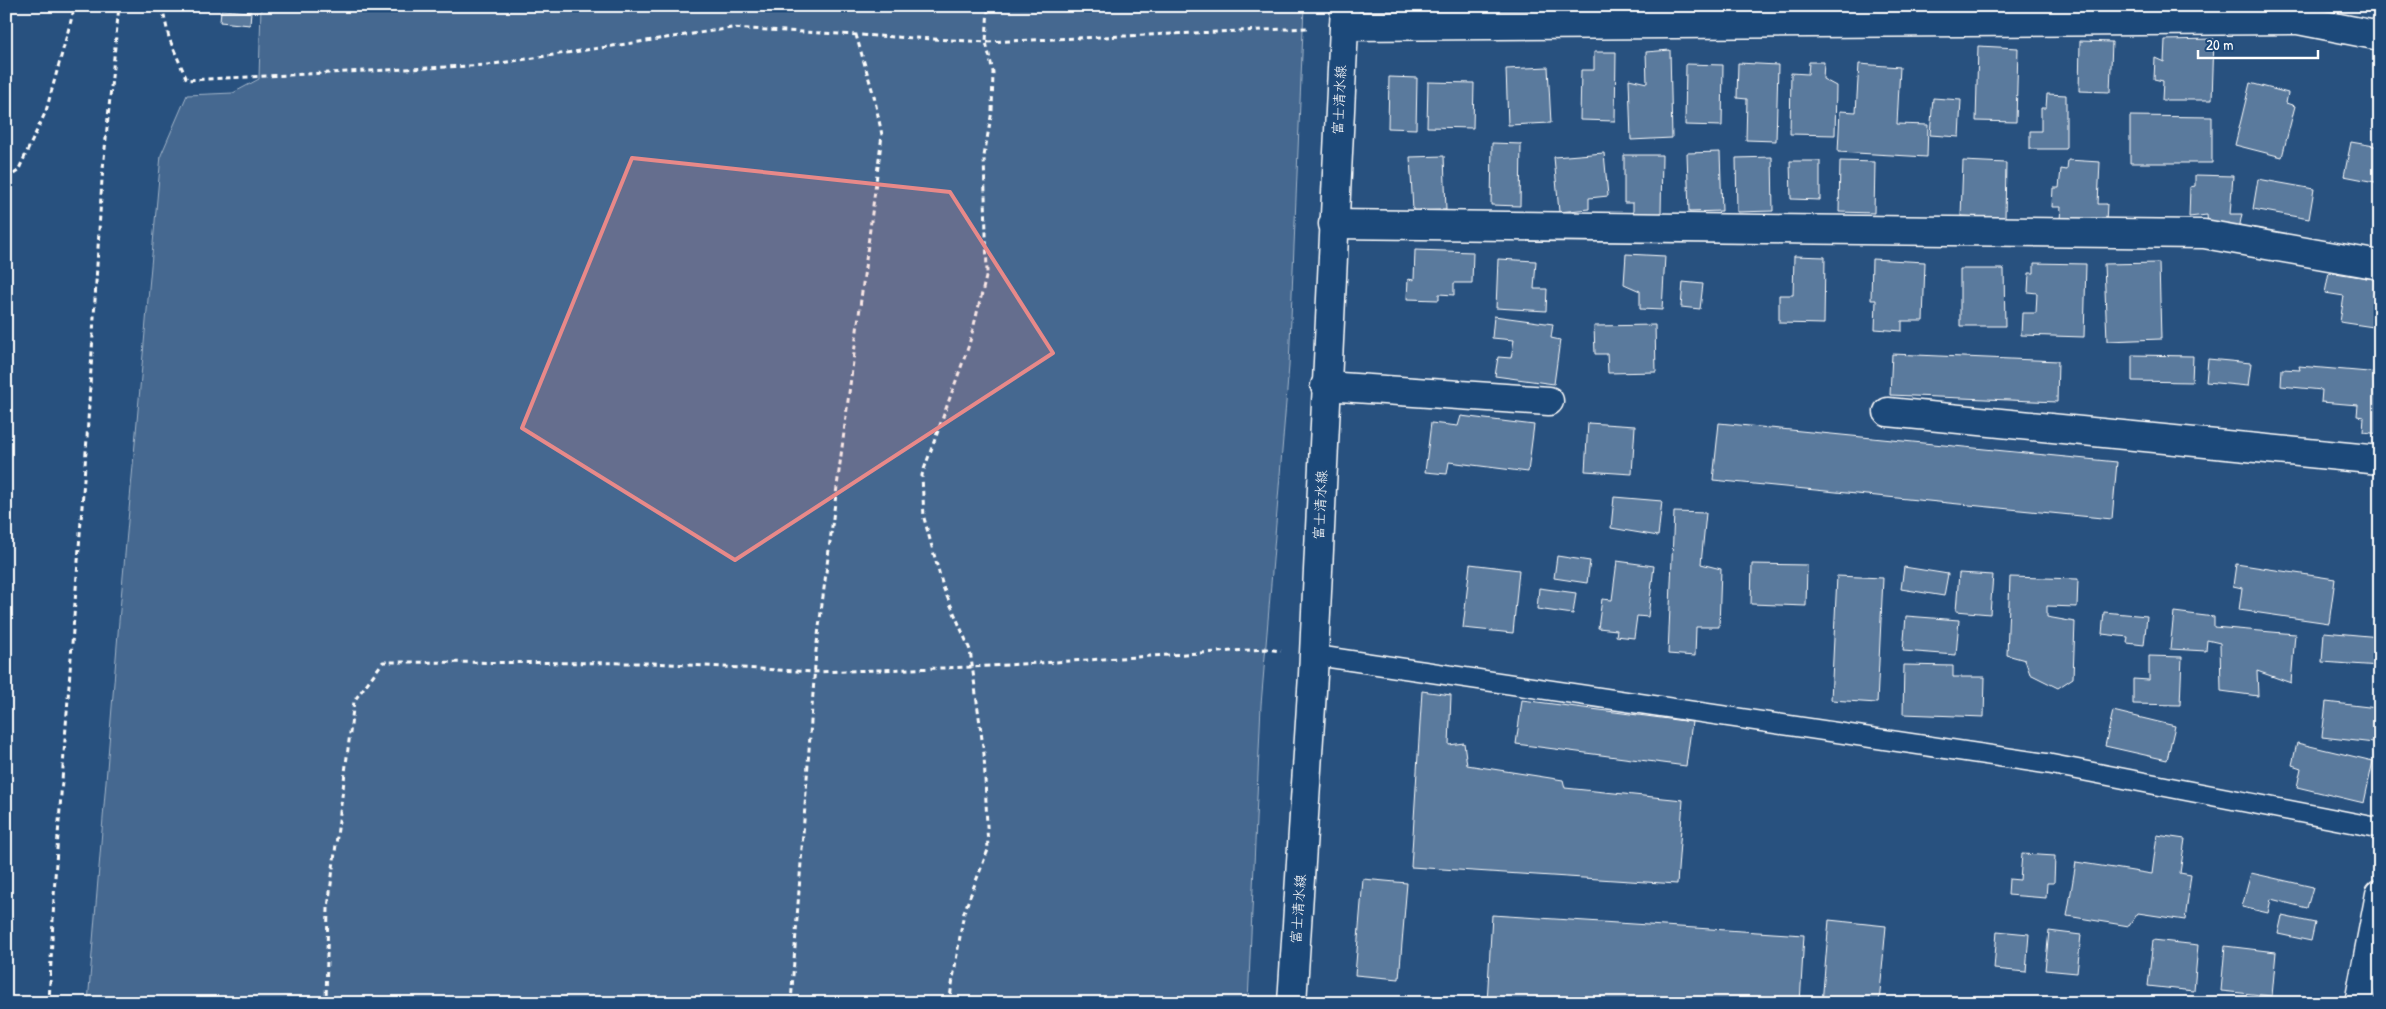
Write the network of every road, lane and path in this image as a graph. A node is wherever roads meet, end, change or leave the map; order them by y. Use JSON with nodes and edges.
{"nodes":[{"id":1,"x":75,"y":6,"type":"edge"},
{"id":2,"x":119,"y":6,"type":"edge"},
{"id":3,"x":162,"y":6,"type":"edge"},
{"id":4,"x":988,"y":6,"type":"edge"},
{"id":5,"x":2058,"y":14,"type":"edge"},
{"id":6,"x":1345,"y":16,"type":"edge"},
{"id":7,"x":856,"y":35,"type":"junction"},
{"id":8,"x":2380,"y":36,"type":"edge"},
{"id":9,"x":986,"y":42,"type":"junction"},
{"id":10,"x":6,"y":179,"type":"edge"},
{"id":11,"x":1333,"y":224,"type":"junction"},
{"id":12,"x":2380,"y":265,"type":"edge"},
{"id":13,"x":1325,"y":386,"type":"junction"},
{"id":14,"x":1549,"y":401,"type":"dead end"},
{"id":15,"x":1888,"y":412,"type":"dead end"},
{"id":16,"x":2380,"y":460,"type":"edge"},
{"id":17,"x":1313,"y":655,"type":"junction"},
{"id":18,"x":972,"y":667,"type":"junction"},
{"id":19,"x":814,"y":672,"type":"junction"},
{"id":20,"x":2380,"y":828,"type":"edge"},
{"id":21,"x":2380,"y":894,"type":"edge"},
{"id":22,"x":49,"y":1003,"type":"edge"},
{"id":23,"x":326,"y":1003,"type":"edge"},
{"id":24,"x":791,"y":1003,"type":"edge"},
{"id":25,"x":949,"y":1003,"type":"edge"},
{"id":26,"x":1292,"y":1003,"type":"edge"},
{"id":27,"x":2359,"y":1003,"type":"edge"}],
"edges":[{"from":1,"to":10,"type":"path"},
{"from":2,"to":22,"type":"path"},
{"from":3,"to":7,"type":"path"},
{"from":4,"to":9,"type":"path"},
{"from":5,"to":6,"type":"street"},
{"from":5,"to":8,"type":"street"},
{"from":6,"to":9,"type":"path"},
{"from":6,"to":11,"type":"street","name":"富士清水線"},
{"from":7,"to":9,"type":"path"},
{"from":7,"to":19,"type":"path"},
{"from":9,"to":18,"type":"path"},
{"from":11,"to":12,"type":"street"},
{"from":11,"to":13,"type":"street","name":"富士清水線"},
{"from":13,"to":14,"type":"street"},
{"from":13,"to":17,"type":"street","name":"富士清水線"},
{"from":15,"to":16,"type":"street"},
{"from":17,"to":18,"type":"path"},
{"from":17,"to":20,"type":"lane"},
{"from":17,"to":26,"type":"street","name":"富士清水線"},
{"from":18,"to":19,"type":"path"},
{"from":18,"to":25,"type":"path"},
{"from":19,"to":23,"type":"path"},
{"from":19,"to":24,"type":"path"},
{"from":21,"to":27,"type":"street"}]}
